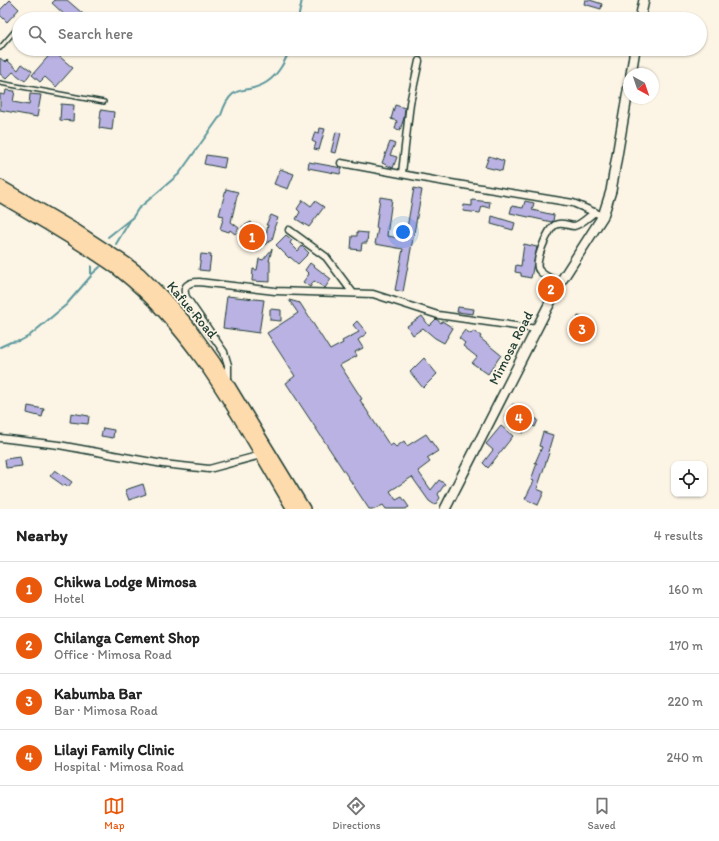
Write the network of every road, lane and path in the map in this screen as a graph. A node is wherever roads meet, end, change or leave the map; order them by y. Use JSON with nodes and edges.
{"nodes":[{"id":1,"x":644,"y":0,"type":"edge"},
{"id":2,"x":641,"y":12,"type":"edge"},
{"id":3,"x":12,"y":34,"type":"edge"},
{"id":4,"x":0,"y":48,"type":"edge"},
{"id":5,"x":634,"y":56,"type":"edge"},
{"id":6,"x":419,"y":61,"type":"dead end"},
{"id":7,"x":632,"y":68,"type":"edge"},
{"id":8,"x":0,"y":83,"type":"edge"},
{"id":9,"x":104,"y":102,"type":"dead end"},
{"id":10,"x":626,"y":104,"type":"edge"},
{"id":11,"x":341,"y":163,"type":"dead end"},
{"id":12,"x":402,"y":173,"type":"junction"},
{"id":13,"x":0,"y":186,"type":"edge"},
{"id":14,"x":0,"y":196,"type":"edge"},
{"id":15,"x":599,"y":214,"type":"junction"},
{"id":16,"x":289,"y":230,"type":"dead end"},
{"id":17,"x":560,"y":283,"type":"junction"},
{"id":18,"x":353,"y":293,"type":"junction"},
{"id":19,"x":537,"y":329,"type":"junction"},
{"id":20,"x":228,"y":383,"type":"junction"},
{"id":21,"x":0,"y":438,"type":"edge"},
{"id":22,"x":260,"y":455,"type":"junction"},
{"id":23,"x":293,"y":509,"type":"edge"},
{"id":24,"x":304,"y":509,"type":"edge"},
{"id":25,"x":445,"y":509,"type":"edge"}],
"edges":[{"from":1,"to":2,"type":"street"},
{"from":3,"to":4,"type":"lane"},
{"from":5,"to":7,"type":"street"},
{"from":6,"to":12,"type":"street"},
{"from":8,"to":9,"type":"lane"},
{"from":10,"to":15,"type":"street","name":"Mimosa Road"},
{"from":11,"to":12,"type":"street"},
{"from":12,"to":15,"type":"street"},
{"from":13,"to":20,"type":"highway","name":"Kafue Road"},
{"from":14,"to":22,"type":"highway","name":"Kafue Road"},
{"from":15,"to":17,"type":"street","name":"Mimosa Road"},
{"from":15,"to":17,"type":"street"},
{"from":16,"to":18,"type":"street"},
{"from":17,"to":19,"type":"street","name":"Mimosa Road"},
{"from":18,"to":19,"type":"street"},
{"from":18,"to":20,"type":"street"},
{"from":19,"to":25,"type":"street","name":"Mimosa Road"},
{"from":20,"to":24,"type":"highway","name":"Kafue Road"},
{"from":21,"to":22,"type":"street"},
{"from":22,"to":23,"type":"highway","name":"Kafue Road"}]}
